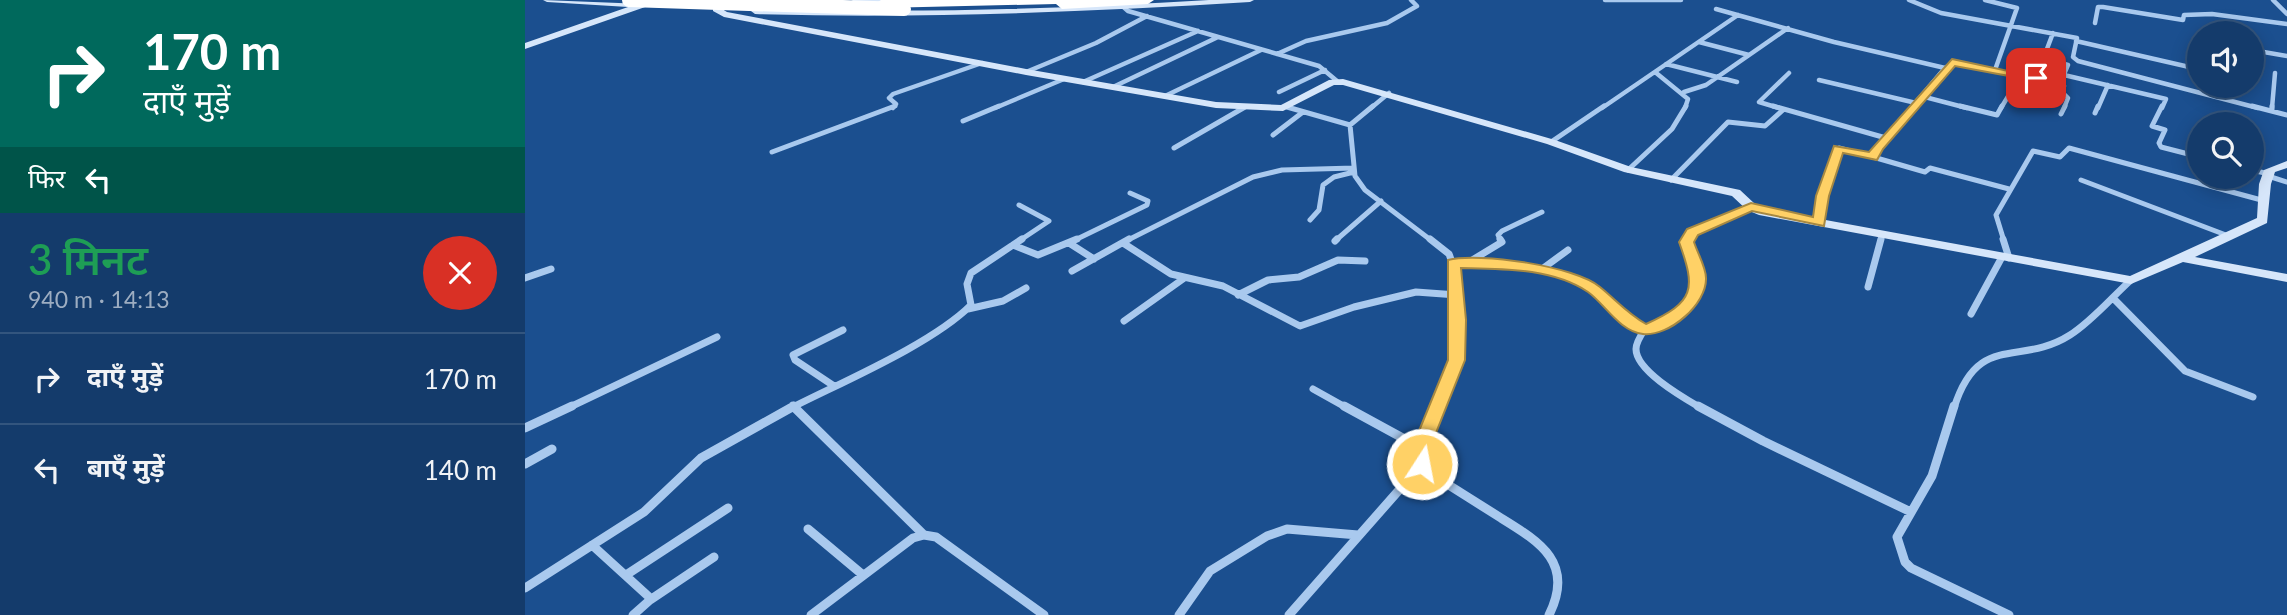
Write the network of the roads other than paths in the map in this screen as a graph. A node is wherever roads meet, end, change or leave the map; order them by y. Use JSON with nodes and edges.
{"nodes":[{"id":1,"x":547,"y":0,"type":"edge"},
{"id":2,"x":731,"y":0,"type":"edge"},
{"id":3,"x":761,"y":0,"type":"edge"},
{"id":4,"x":855,"y":0,"type":"edge"},
{"id":5,"x":1075,"y":0,"type":"edge"},
{"id":6,"x":1250,"y":0,"type":"edge"},
{"id":7,"x":1411,"y":0,"type":"edge"},
{"id":8,"x":1605,"y":0,"type":"edge"},
{"id":9,"x":1681,"y":0,"type":"edge"},
{"id":10,"x":1909,"y":0,"type":"edge"},
{"id":11,"x":1985,"y":0,"type":"edge"},
{"id":12,"x":2273,"y":0,"type":"edge"},
{"id":13,"x":1089,"y":2,"type":"edge"},
{"id":14,"x":634,"y":3,"type":"edge"},
{"id":15,"x":1150,"y":3,"type":"edge"},
{"id":16,"x":1119,"y":5,"type":"junction"},
{"id":17,"x":908,"y":6,"type":"junction"},
{"id":18,"x":716,"y":9,"type":"junction"},
{"id":19,"x":1716,"y":9,"type":"dead end"},
{"id":20,"x":2287,"y":14,"type":"edge"},
{"id":21,"x":1738,"y":15,"type":"junction"},
{"id":22,"x":1147,"y":16,"type":"junction"},
{"id":23,"x":2095,"y":23,"type":"dead end"},
{"id":24,"x":2287,"y":24,"type":"edge"},
{"id":25,"x":2013,"y":25,"type":"junction"},
{"id":26,"x":1788,"y":28,"type":"junction"},
{"id":27,"x":1198,"y":31,"type":"junction"},
{"id":28,"x":2053,"y":33,"type":"junction"},
{"id":29,"x":1219,"y":37,"type":"junction"},
{"id":30,"x":2076,"y":41,"type":"junction"},
{"id":31,"x":1699,"y":42,"type":"junction"},
{"id":32,"x":525,"y":47,"type":"edge"},
{"id":33,"x":1261,"y":50,"type":"junction"},
{"id":34,"x":2264,"y":52,"type":"edge"},
{"id":35,"x":1277,"y":54,"type":"junction"},
{"id":36,"x":1749,"y":55,"type":"junction"},
{"id":37,"x":2287,"y":56,"type":"edge"},
{"id":38,"x":2043,"y":58,"type":"junction"},
{"id":39,"x":982,"y":63,"type":"junction"},
{"id":40,"x":1666,"y":64,"type":"junction"},
{"id":41,"x":2187,"y":66,"type":"edge"},
{"id":42,"x":1945,"y":68,"type":"junction"},
{"id":43,"x":1996,"y":70,"type":"junction"},
{"id":44,"x":1325,"y":71,"type":"junction"},
{"id":45,"x":1025,"y":72,"type":"junction"},
{"id":46,"x":1655,"y":72,"type":"junction"},
{"id":47,"x":1789,"y":73,"type":"dead end"},
{"id":48,"x":2275,"y":73,"type":"dead end"},
{"id":49,"x":2021,"y":75,"type":"junction"},
{"id":50,"x":2064,"y":75,"type":"junction"},
{"id":51,"x":1717,"y":77,"type":"junction"},
{"id":52,"x":2036,"y":78,"type":"junction"},
{"id":53,"x":1064,"y":79,"type":"junction"},
{"id":54,"x":1819,"y":80,"type":"dead end"},
{"id":55,"x":1337,"y":81,"type":"junction"},
{"id":56,"x":1083,"y":82,"type":"junction"},
{"id":57,"x":1737,"y":82,"type":"dead end"},
{"id":58,"x":2060,"y":84,"type":"junction"},
{"id":59,"x":2108,"y":85,"type":"junction"},
{"id":60,"x":1113,"y":87,"type":"junction"},
{"id":61,"x":1279,"y":92,"type":"dead end"},
{"id":62,"x":1684,"y":92,"type":"junction"},
{"id":63,"x":1389,"y":93,"type":"junction"},
{"id":64,"x":1165,"y":96,"type":"junction"},
{"id":65,"x":1921,"y":96,"type":"junction"},
{"id":66,"x":1916,"y":103,"type":"junction"},
{"id":67,"x":1245,"y":107,"type":"junction"},
{"id":68,"x":1287,"y":107,"type":"junction"},
{"id":69,"x":1783,"y":110,"type":"junction"},
{"id":70,"x":2272,"y":111,"type":"junction"},
{"id":71,"x":1303,"y":112,"type":"junction"},
{"id":72,"x":2095,"y":113,"type":"dead end"},
{"id":73,"x":2061,"y":114,"type":"dead end"},
{"id":74,"x":2287,"y":115,"type":"edge"},
{"id":75,"x":963,"y":121,"type":"dead end"},
{"id":76,"x":1350,"y":125,"type":"junction"},
{"id":77,"x":1273,"y":135,"type":"dead end"},
{"id":78,"x":1886,"y":138,"type":"junction"},
{"id":79,"x":1551,"y":142,"type":"junction"},
{"id":80,"x":1174,"y":148,"type":"dead end"},
{"id":81,"x":772,"y":152,"type":"dead end"},
{"id":82,"x":2187,"y":154,"type":"edge"},
{"id":83,"x":1873,"y":157,"type":"junction"},
{"id":84,"x":2287,"y":164,"type":"edge"},
{"id":85,"x":1354,"y":170,"type":"junction"},
{"id":86,"x":1628,"y":170,"type":"junction"},
{"id":87,"x":2264,"y":174,"type":"edge"},
{"id":88,"x":2268,"y":175,"type":"junction"},
{"id":89,"x":1671,"y":180,"type":"junction"},
{"id":90,"x":2081,"y":180,"type":"dead end"},
{"id":91,"x":2287,"y":182,"type":"edge"},
{"id":92,"x":2010,"y":189,"type":"junction"},
{"id":93,"x":1130,"y":193,"type":"dead end"},
{"id":94,"x":1381,"y":201,"type":"junction"},
{"id":95,"x":2266,"y":202,"type":"junction"},
{"id":96,"x":1019,"y":205,"type":"dead end"},
{"id":97,"x":1751,"y":207,"type":"junction"},
{"id":98,"x":1542,"y":212,"type":"dead end"},
{"id":99,"x":1310,"y":220,"type":"dead end"},
{"id":100,"x":1819,"y":223,"type":"junction"},
{"id":101,"x":1882,"y":235,"type":"junction"},
{"id":102,"x":2226,"y":235,"type":"junction"},
{"id":103,"x":1335,"y":241,"type":"dead end"},
{"id":104,"x":1069,"y":243,"type":"junction"},
{"id":105,"x":1123,"y":243,"type":"junction"},
{"id":106,"x":1013,"y":245,"type":"junction"},
{"id":107,"x":1568,"y":250,"type":"dead end"},
{"id":108,"x":2006,"y":258,"type":"junction"},
{"id":109,"x":2182,"y":258,"type":"junction"},
{"id":110,"x":1094,"y":259,"type":"junction"},
{"id":111,"x":1365,"y":261,"type":"dead end"},
{"id":112,"x":1454,"y":263,"type":"junction"},
{"id":113,"x":1468,"y":263,"type":"junction"},
{"id":114,"x":551,"y":269,"type":"dead end"},
{"id":115,"x":1542,"y":269,"type":"junction"},
{"id":116,"x":1072,"y":271,"type":"dead end"},
{"id":117,"x":525,"y":278,"type":"edge"},
{"id":118,"x":2287,"y":278,"type":"edge"},
{"id":119,"x":1182,"y":279,"type":"junction"},
{"id":120,"x":2131,"y":281,"type":"junction"},
{"id":121,"x":1868,"y":287,"type":"dead end"},
{"id":122,"x":1026,"y":288,"type":"dead end"},
{"id":123,"x":1238,"y":295,"type":"junction"},
{"id":124,"x":1457,"y":295,"type":"junction"},
{"id":125,"x":2113,"y":298,"type":"junction"},
{"id":126,"x":967,"y":310,"type":"junction"},
{"id":127,"x":1971,"y":314,"type":"dead end"},
{"id":128,"x":1124,"y":321,"type":"dead end"},
{"id":129,"x":1645,"y":329,"type":"junction"},
{"id":130,"x":843,"y":330,"type":"dead end"},
{"id":131,"x":717,"y":337,"type":"dead end"},
{"id":132,"x":834,"y":386,"type":"junction"},
{"id":133,"x":1313,"y":389,"type":"dead end"},
{"id":134,"x":2253,"y":397,"type":"dead end"},
{"id":135,"x":793,"y":406,"type":"junction"},
{"id":136,"x":525,"y":428,"type":"edge"},
{"id":137,"x":1421,"y":448,"type":"junction"},
{"id":138,"x":552,"y":449,"type":"dead end"},
{"id":139,"x":525,"y":464,"type":"edge"},
{"id":140,"x":1422,"y":464,"type":"junction"},
{"id":141,"x":728,"y":508,"type":"dead end"},
{"id":142,"x":1911,"y":512,"type":"junction"},
{"id":143,"x":808,"y":529,"type":"dead end"},
{"id":144,"x":924,"y":535,"type":"junction"},
{"id":145,"x":1359,"y":535,"type":"junction"},
{"id":146,"x":592,"y":545,"type":"junction"},
{"id":147,"x":714,"y":556,"type":"dead end"},
{"id":148,"x":626,"y":575,"type":"junction"},
{"id":149,"x":863,"y":575,"type":"junction"},
{"id":150,"x":525,"y":588,"type":"edge"},
{"id":151,"x":650,"y":600,"type":"junction"},
{"id":152,"x":633,"y":615,"type":"edge"},
{"id":153,"x":811,"y":615,"type":"edge"},
{"id":154,"x":1044,"y":615,"type":"edge"},
{"id":155,"x":1179,"y":615,"type":"edge"},
{"id":156,"x":1289,"y":615,"type":"edge"},
{"id":157,"x":1549,"y":615,"type":"edge"},
{"id":158,"x":2009,"y":615,"type":"edge"}],
"edges":[{"from":1,"to":14,"type":"street"},
{"from":2,"to":18,"type":"street"},
{"from":3,"to":17,"type":"highway","bridge":true},
{"from":4,"to":17,"type":"street"},
{"from":5,"to":17,"type":"highway"},
{"from":6,"to":15,"type":"street"},
{"from":7,"to":35,"type":"street"},
{"from":8,"to":9,"type":"street"},
{"from":10,"to":25,"type":"street"},
{"from":11,"to":25,"type":"street"},
{"from":12,"to":20,"type":"street"},
{"from":13,"to":16,"type":"highway"},
{"from":13,"to":17,"type":"highway"},
{"from":14,"to":17,"type":"highway","bridge":true},
{"from":14,"to":18,"type":"street"},
{"from":14,"to":32,"type":"street"},
{"from":15,"to":16,"type":"highway"},
{"from":16,"to":18,"type":"street"},
{"from":16,"to":22,"type":"street"},
{"from":18,"to":39,"type":"street"},
{"from":19,"to":21,"type":"street"},
{"from":21,"to":26,"type":"street"},
{"from":21,"to":31,"type":"street"},
{"from":22,"to":27,"type":"street"},
{"from":22,"to":45,"type":"street"},
{"from":23,"to":24,"type":"street"},
{"from":25,"to":28,"type":"street"},
{"from":25,"to":43,"type":"street"},
{"from":26,"to":36,"type":"street"},
{"from":26,"to":42,"type":"street"},
{"from":27,"to":29,"type":"street"},
{"from":27,"to":56,"type":"street"},
{"from":28,"to":30,"type":"street"},
{"from":28,"to":38,"type":"street"},
{"from":29,"to":33,"type":"street"},
{"from":29,"to":60,"type":"street"},
{"from":30,"to":41,"type":"street"},
{"from":30,"to":70,"type":"street"},
{"from":31,"to":36,"type":"street"},
{"from":31,"to":40,"type":"street"},
{"from":33,"to":35,"type":"street"},
{"from":33,"to":64,"type":"street"},
{"from":34,"to":37,"type":"street"},
{"from":35,"to":44,"type":"street"},
{"from":36,"to":51,"type":"street"},
{"from":38,"to":50,"type":"street"},
{"from":38,"to":52,"type":"street"},
{"from":39,"to":45,"type":"street"},
{"from":39,"to":81,"type":"street"},
{"from":40,"to":46,"type":"street"},
{"from":40,"to":51,"type":"street"},
{"from":42,"to":43,"type":"street"},
{"from":42,"to":65,"type":"street"},
{"from":43,"to":49,"type":"street"},
{"from":44,"to":55,"type":"street"},
{"from":44,"to":61,"type":"street"},
{"from":45,"to":53,"type":"street"},
{"from":46,"to":62,"type":"street"},
{"from":46,"to":79,"type":"street"},
{"from":47,"to":69,"type":"street"},
{"from":48,"to":70,"type":"street"},
{"from":49,"to":52,"type":"street"},
{"from":49,"to":65,"type":"street"},
{"from":50,"to":58,"type":"street"},
{"from":50,"to":59,"type":"street"},
{"from":51,"to":57,"type":"street"},
{"from":51,"to":62,"type":"street"},
{"from":52,"to":58,"type":"street"},
{"from":53,"to":56,"type":"street"},
{"from":53,"to":75,"type":"street"},
{"from":54,"to":66,"type":"street"},
{"from":55,"to":63,"type":"street"},
{"from":55,"to":68,"type":"street"},
{"from":56,"to":60,"type":"street"},
{"from":58,"to":73,"type":"street"},
{"from":59,"to":72,"type":"street"},
{"from":59,"to":82,"type":"street"},
{"from":60,"to":64,"type":"street"},
{"from":62,"to":86,"type":"street"},
{"from":63,"to":76,"type":"street"},
{"from":63,"to":79,"type":"street"},
{"from":64,"to":67,"type":"street"},
{"from":65,"to":66,"type":"street"},
{"from":66,"to":78,"type":"street"},
{"from":67,"to":68,"type":"street"},
{"from":67,"to":80,"type":"street"},
{"from":68,"to":71,"type":"street"},
{"from":69,"to":78,"type":"street"},
{"from":69,"to":89,"type":"street"},
{"from":70,"to":74,"type":"street"},
{"from":71,"to":76,"type":"street"},
{"from":71,"to":77,"type":"street"},
{"from":76,"to":85,"type":"street"},
{"from":78,"to":83,"type":"street"},
{"from":79,"to":86,"type":"street"},
{"from":83,"to":92,"type":"street"},
{"from":83,"to":100,"type":"street"},
{"from":84,"to":88,"type":"street"},
{"from":85,"to":94,"type":"street"},
{"from":85,"to":99,"type":"street"},
{"from":85,"to":105,"type":"street"},
{"from":86,"to":89,"type":"street"},
{"from":87,"to":88,"type":"street"},
{"from":88,"to":91,"type":"street"},
{"from":88,"to":95,"type":"street"},
{"from":89,"to":97,"type":"street"},
{"from":90,"to":102,"type":"street"},
{"from":92,"to":95,"type":"street"},
{"from":92,"to":108,"type":"street"},
{"from":93,"to":104,"type":"street"},
{"from":94,"to":103,"type":"street"},
{"from":94,"to":112,"type":"street"},
{"from":95,"to":102,"type":"street"},
{"from":96,"to":106,"type":"street"},
{"from":97,"to":100,"type":"street"},
{"from":97,"to":129,"type":"street"},
{"from":98,"to":113,"type":"street"},
{"from":100,"to":101,"type":"street"},
{"from":101,"to":108,"type":"street"},
{"from":101,"to":121,"type":"street"},
{"from":102,"to":109,"type":"street"},
{"from":104,"to":106,"type":"street"},
{"from":104,"to":110,"type":"street"},
{"from":105,"to":110,"type":"street"},
{"from":105,"to":119,"type":"street"},
{"from":106,"to":126,"type":"street"},
{"from":107,"to":115,"type":"street"},
{"from":108,"to":120,"type":"street"},
{"from":108,"to":127,"type":"street"},
{"from":109,"to":118,"type":"street"},
{"from":109,"to":120,"type":"street"},
{"from":110,"to":116,"type":"street"},
{"from":111,"to":123,"type":"street"},
{"from":112,"to":113,"type":"street"},
{"from":112,"to":124,"type":"street"},
{"from":113,"to":115,"type":"street"},
{"from":114,"to":117,"type":"street"},
{"from":115,"to":129,"type":"street"},
{"from":119,"to":123,"type":"street"},
{"from":119,"to":128,"type":"street"},
{"from":120,"to":125,"type":"street"},
{"from":122,"to":126,"type":"street"},
{"from":123,"to":124,"type":"street"},
{"from":124,"to":137,"type":"street"},
{"from":125,"to":134,"type":"street"},
{"from":125,"to":142,"type":"street"},
{"from":126,"to":132,"type":"street"},
{"from":129,"to":142,"type":"street"},
{"from":130,"to":132,"type":"street"},
{"from":131,"to":136,"type":"street"},
{"from":132,"to":135,"type":"street"},
{"from":133,"to":137,"type":"street"},
{"from":135,"to":144,"type":"street"},
{"from":135,"to":146,"type":"street"},
{"from":137,"to":140,"type":"street"},
{"from":138,"to":139,"type":"street"},
{"from":140,"to":145,"type":"street"},
{"from":140,"to":157,"type":"street"},
{"from":141,"to":148,"type":"street"},
{"from":142,"to":158,"type":"street"},
{"from":143,"to":149,"type":"street"},
{"from":144,"to":149,"type":"street"},
{"from":144,"to":154,"type":"street"},
{"from":145,"to":155,"type":"street"},
{"from":145,"to":156,"type":"street"},
{"from":146,"to":148,"type":"street"},
{"from":146,"to":150,"type":"street"},
{"from":147,"to":151,"type":"street"},
{"from":148,"to":151,"type":"street"},
{"from":149,"to":153,"type":"street"},
{"from":151,"to":152,"type":"street"}]}
